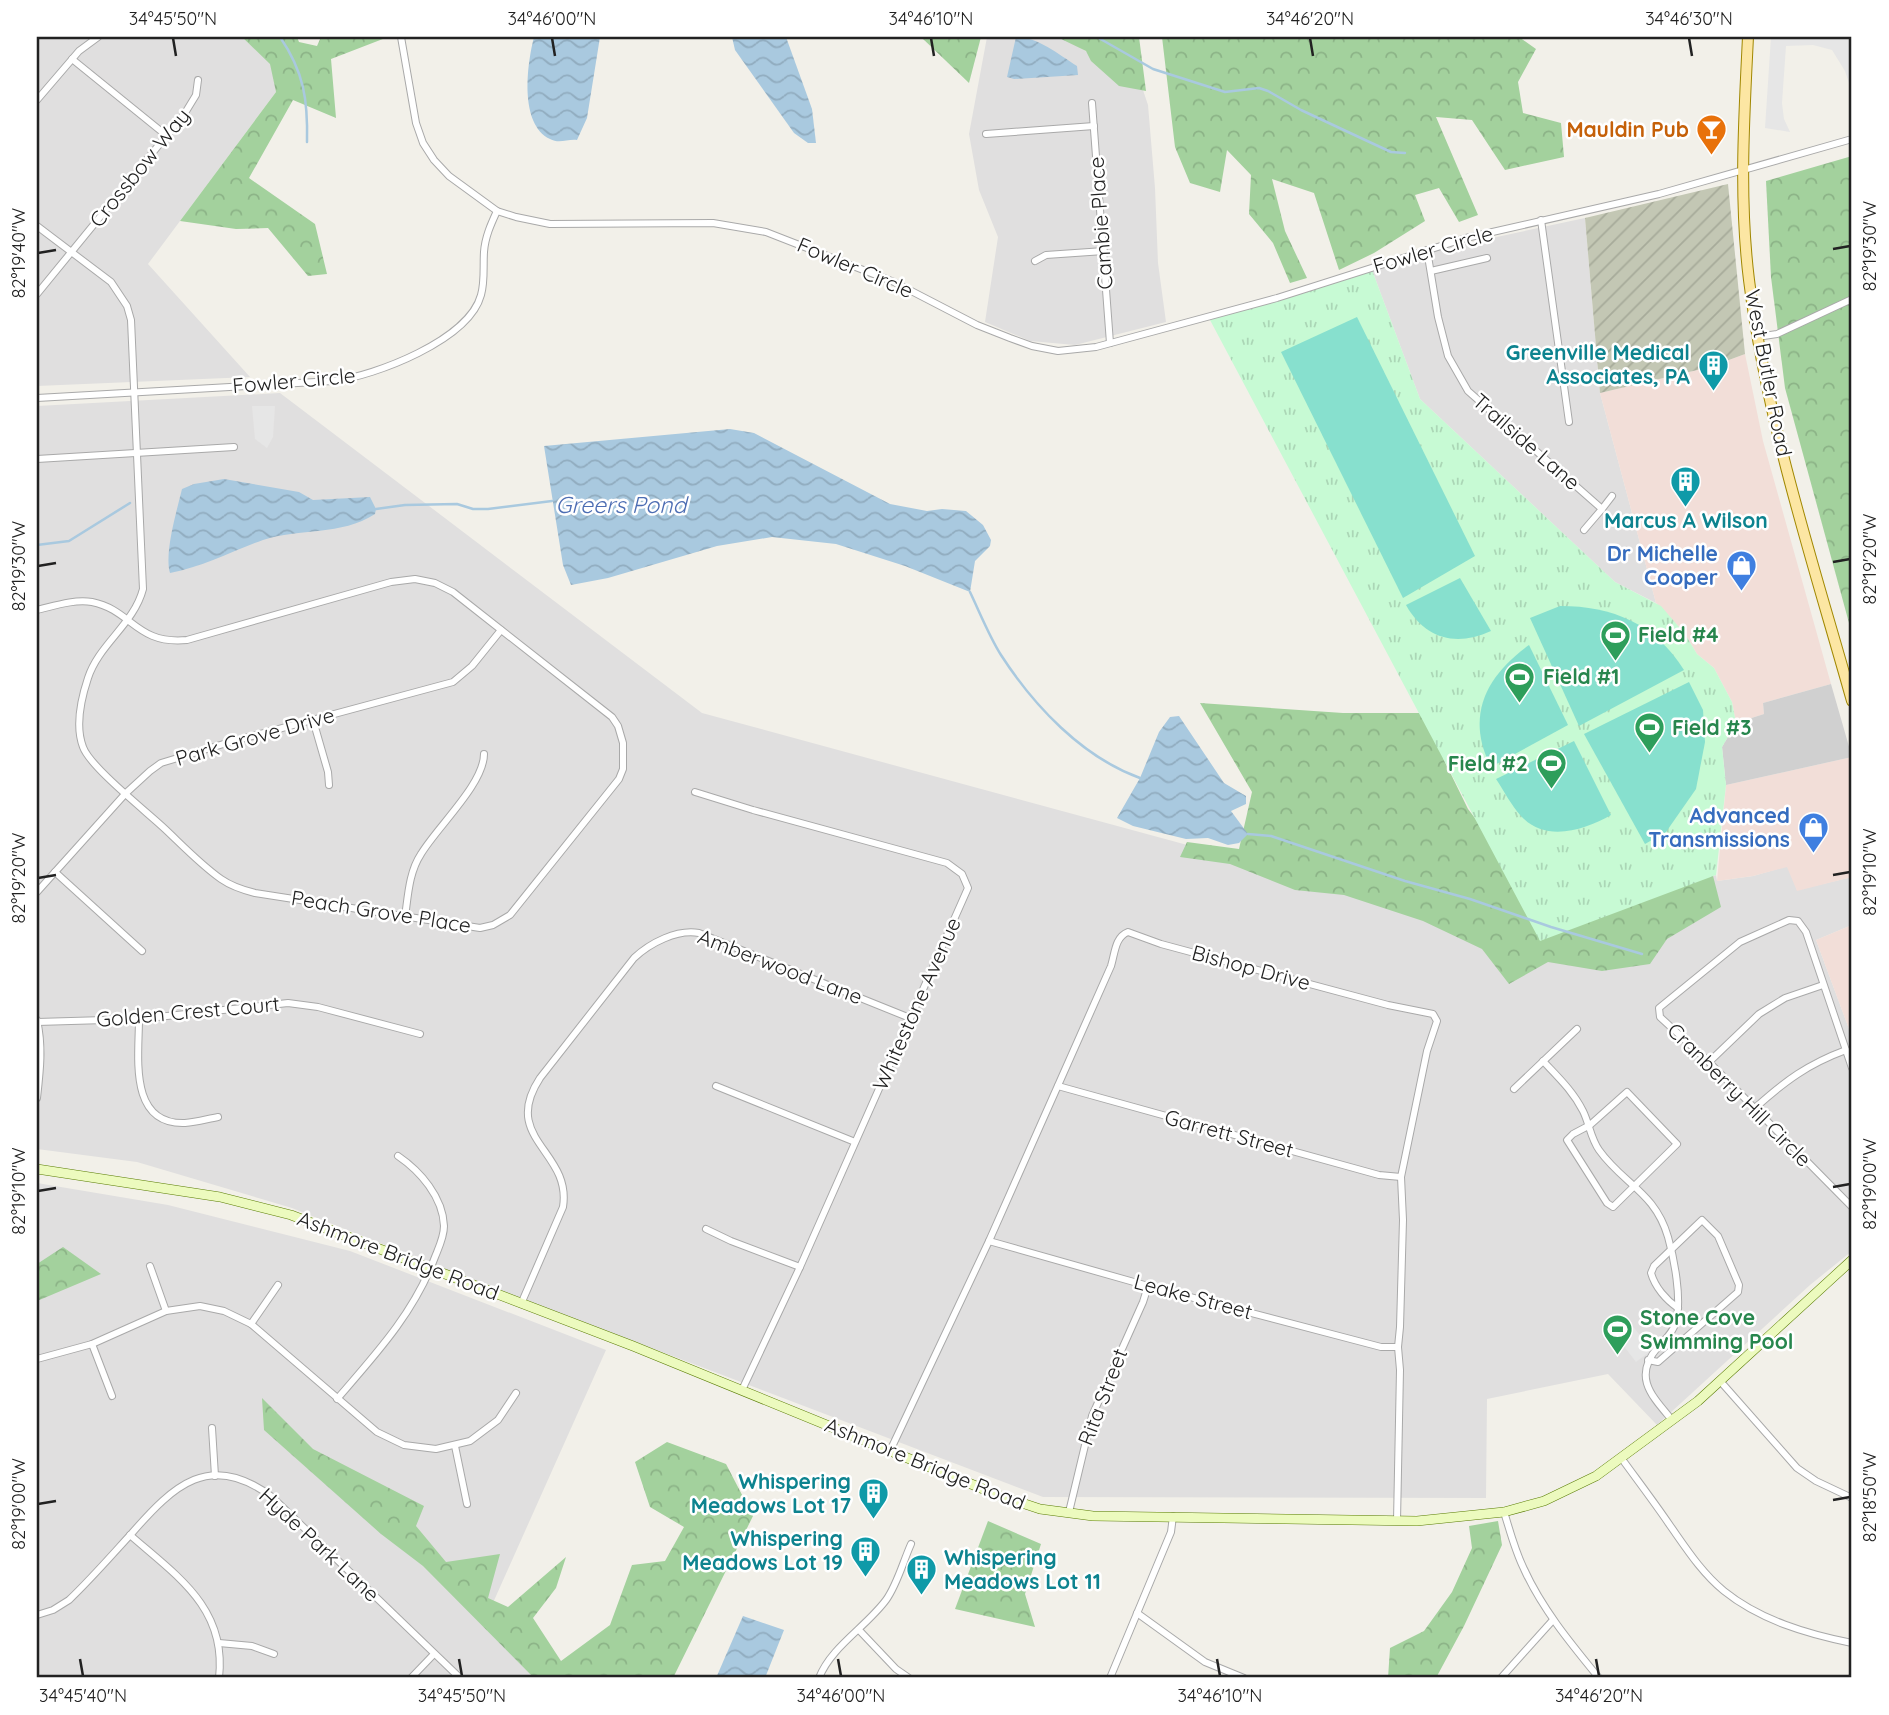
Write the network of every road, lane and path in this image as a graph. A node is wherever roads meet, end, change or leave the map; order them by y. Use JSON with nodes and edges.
{"nodes":[{"id":1,"x":98,"y":37,"type":"edge"},
{"id":2,"x":401,"y":37,"type":"edge"},
{"id":3,"x":1748,"y":37,"type":"edge"},
{"id":4,"x":72,"y":59,"type":"junction"},
{"id":5,"x":198,"y":80,"type":"dead end"},
{"id":6,"x":37,"y":100,"type":"edge"},
{"id":7,"x":1092,"y":103,"type":"dead end"},
{"id":8,"x":1094,"y":125,"type":"junction"},
{"id":9,"x":986,"y":134,"type":"dead end"},
{"id":10,"x":167,"y":136,"type":"junction"},
{"id":11,"x":1852,"y":139,"type":"edge"},
{"id":12,"x":1744,"y":170,"type":"junction"},
{"id":13,"x":497,"y":211,"type":"junction"},
{"id":14,"x":1541,"y":220,"type":"junction"},
{"id":15,"x":37,"y":226,"type":"edge"},
{"id":16,"x":1427,"y":250,"type":"junction"},
{"id":17,"x":72,"y":251,"type":"junction"},
{"id":18,"x":1104,"y":251,"type":"junction"},
{"id":19,"x":1487,"y":257,"type":"dead end"},
{"id":20,"x":1035,"y":261,"type":"dead end"},
{"id":21,"x":1431,"y":271,"type":"junction"},
{"id":22,"x":37,"y":294,"type":"edge"},
{"id":23,"x":1852,"y":299,"type":"edge"},
{"id":24,"x":1757,"y":337,"type":"junction"},
{"id":25,"x":1110,"y":343,"type":"junction"},
{"id":26,"x":136,"y":392,"type":"junction"},
{"id":27,"x":37,"y":398,"type":"edge"},
{"id":28,"x":1569,"y":422,"type":"dead end"},
{"id":29,"x":234,"y":447,"type":"dead end"},
{"id":30,"x":139,"y":453,"type":"junction"},
{"id":31,"x":37,"y":458,"type":"edge"},
{"id":32,"x":1612,"y":496,"type":"dead end"},
{"id":33,"x":1602,"y":509,"type":"junction"},
{"id":34,"x":1584,"y":530,"type":"dead end"},
{"id":35,"x":37,"y":610,"type":"edge"},
{"id":36,"x":127,"y":620,"type":"junction"},
{"id":37,"x":501,"y":630,"type":"junction"},
{"id":38,"x":1852,"y":701,"type":"edge"},
{"id":39,"x":313,"y":720,"type":"junction"},
{"id":40,"x":484,"y":754,"type":"dead end"},
{"id":41,"x":329,"y":785,"type":"dead end"},
{"id":42,"x":695,"y":792,"type":"dead end"},
{"id":43,"x":126,"y":793,"type":"junction"},
{"id":44,"x":55,"y":872,"type":"junction"},
{"id":45,"x":37,"y":891,"type":"edge"},
{"id":46,"x":405,"y":917,"type":"junction"},
{"id":47,"x":142,"y":951,"type":"dead end"},
{"id":48,"x":1823,"y":985,"type":"junction"},
{"id":49,"x":910,"y":1018,"type":"junction"},
{"id":50,"x":139,"y":1019,"type":"junction"},
{"id":51,"x":37,"y":1021,"type":"edge"},
{"id":52,"x":1577,"y":1029,"type":"dead end"},
{"id":53,"x":420,"y":1034,"type":"dead end"},
{"id":54,"x":1846,"y":1050,"type":"junction"},
{"id":55,"x":1543,"y":1061,"type":"junction"},
{"id":56,"x":1709,"y":1062,"type":"junction"},
{"id":57,"x":1852,"y":1068,"type":"edge"},
{"id":58,"x":716,"y":1086,"type":"dead end"},
{"id":59,"x":1058,"y":1086,"type":"junction"},
{"id":60,"x":1514,"y":1089,"type":"dead end"},
{"id":61,"x":37,"y":1098,"type":"edge"},
{"id":62,"x":1755,"y":1108,"type":"junction"},
{"id":63,"x":218,"y":1117,"type":"dead end"},
{"id":64,"x":1590,"y":1125,"type":"junction"},
{"id":65,"x":855,"y":1142,"type":"junction"},
{"id":66,"x":398,"y":1156,"type":"dead end"},
{"id":67,"x":37,"y":1169,"type":"edge"},
{"id":68,"x":1401,"y":1177,"type":"junction"},
{"id":69,"x":1635,"y":1186,"type":"junction"},
{"id":70,"x":1852,"y":1195,"type":"edge"},
{"id":71,"x":1846,"y":1201,"type":"junction"},
{"id":72,"x":1852,"y":1208,"type":"edge"},
{"id":73,"x":706,"y":1229,"type":"dead end"},
{"id":74,"x":989,"y":1241,"type":"junction"},
{"id":75,"x":1670,"y":1252,"type":"junction"},
{"id":76,"x":1852,"y":1260,"type":"edge"},
{"id":77,"x":150,"y":1266,"type":"dead end"},
{"id":78,"x":800,"y":1266,"type":"junction"},
{"id":79,"x":431,"y":1269,"type":"junction"},
{"id":80,"x":278,"y":1285,"type":"dead end"},
{"id":81,"x":1147,"y":1286,"type":"junction"},
{"id":82,"x":521,"y":1304,"type":"junction"},
{"id":83,"x":1678,"y":1308,"type":"junction"},
{"id":84,"x":166,"y":1311,"type":"junction"},
{"id":85,"x":251,"y":1324,"type":"junction"},
{"id":86,"x":92,"y":1343,"type":"junction"},
{"id":87,"x":1398,"y":1347,"type":"junction"},
{"id":88,"x":37,"y":1359,"type":"edge"},
{"id":89,"x":1648,"y":1360,"type":"junction"},
{"id":90,"x":1721,"y":1382,"type":"junction"},
{"id":91,"x":742,"y":1390,"type":"junction"},
{"id":92,"x":516,"y":1393,"type":"dead end"},
{"id":93,"x":112,"y":1396,"type":"dead end"},
{"id":94,"x":337,"y":1399,"type":"junction"},
{"id":95,"x":1672,"y":1420,"type":"junction"},
{"id":96,"x":212,"y":1428,"type":"dead end"},
{"id":97,"x":455,"y":1446,"type":"junction"},
{"id":98,"x":890,"y":1451,"type":"junction"},
{"id":99,"x":1622,"y":1459,"type":"junction"},
{"id":100,"x":215,"y":1476,"type":"junction"},
{"id":101,"x":1852,"y":1497,"type":"edge"},
{"id":102,"x":467,"y":1504,"type":"dead end"},
{"id":103,"x":1069,"y":1512,"type":"junction"},
{"id":104,"x":1504,"y":1512,"type":"junction"},
{"id":105,"x":1173,"y":1516,"type":"junction"},
{"id":106,"x":1397,"y":1521,"type":"junction"},
{"id":107,"x":130,"y":1535,"type":"junction"},
{"id":108,"x":911,"y":1544,"type":"dead end"},
{"id":109,"x":1138,"y":1613,"type":"junction"},
{"id":110,"x":37,"y":1615,"type":"edge"},
{"id":111,"x":1553,"y":1620,"type":"junction"},
{"id":112,"x":859,"y":1630,"type":"junction"},
{"id":113,"x":219,"y":1643,"type":"junction"},
{"id":114,"x":1852,"y":1643,"type":"edge"},
{"id":115,"x":274,"y":1654,"type":"dead end"},
{"id":116,"x":434,"y":1654,"type":"junction"},
{"id":117,"x":219,"y":1678,"type":"edge"},
{"id":118,"x":411,"y":1678,"type":"edge"},
{"id":119,"x":460,"y":1678,"type":"edge"},
{"id":120,"x":819,"y":1678,"type":"edge"},
{"id":121,"x":909,"y":1678,"type":"edge"},
{"id":122,"x":1110,"y":1678,"type":"edge"},
{"id":123,"x":1244,"y":1678,"type":"edge"},
{"id":124,"x":1501,"y":1678,"type":"edge"},
{"id":125,"x":1599,"y":1678,"type":"edge"}],
"edges":[{"from":1,"to":4,"type":"street"},
{"from":2,"to":13,"type":"street"},
{"from":3,"to":12,"type":"main road","name":"West Butler Road"},
{"from":4,"to":6,"type":"street"},
{"from":4,"to":10,"type":"street"},
{"from":5,"to":10,"type":"street","name":"Crossbow Way"},
{"from":7,"to":8,"type":"street","name":"Cambie Place"},
{"from":8,"to":9,"type":"street"},
{"from":8,"to":18,"type":"street","name":"Cambie Place"},
{"from":10,"to":17,"type":"street","name":"Crossbow Way"},
{"from":11,"to":12,"type":"street","name":"Fowler Circle"},
{"from":12,"to":14,"type":"street","name":"Fowler Circle"},
{"from":12,"to":24,"type":"main road","name":"West Butler Road"},
{"from":13,"to":25,"type":"street","name":"Fowler Circle"},
{"from":13,"to":26,"type":"street","name":"Fowler Circle"},
{"from":14,"to":16,"type":"street","name":"Fowler Circle"},
{"from":14,"to":28,"type":"street"},
{"from":15,"to":17,"type":"street","name":"Peach Grove Place"},
{"from":16,"to":21,"type":"street","name":"Trailside Lane"},
{"from":16,"to":25,"type":"street","name":"Fowler Circle"},
{"from":17,"to":22,"type":"street","name":"Crossbow Way"},
{"from":17,"to":26,"type":"street","name":"Peach Grove Place"},
{"from":18,"to":20,"type":"street"},
{"from":18,"to":25,"type":"street","name":"Cambie Place"},
{"from":19,"to":21,"type":"street"},
{"from":21,"to":33,"type":"street","name":"Trailside Lane"},
{"from":23,"to":24,"type":"street"},
{"from":24,"to":38,"type":"main road","name":"West Butler Road"},
{"from":26,"to":27,"type":"street","name":"Fowler Circle"},
{"from":26,"to":30,"type":"street","name":"Peach Grove Place"},
{"from":29,"to":30,"type":"street"},
{"from":30,"to":31,"type":"street"},
{"from":30,"to":36,"type":"street","name":"Peach Grove Place"},
{"from":32,"to":33,"type":"street"},
{"from":33,"to":34,"type":"street"},
{"from":35,"to":36,"type":"street"},
{"from":36,"to":37,"type":"street","name":"Peach Grove Place"},
{"from":36,"to":43,"type":"street","name":"Peach Grove Place"},
{"from":37,"to":39,"type":"street","name":"Park Grove Drive"},
{"from":37,"to":46,"type":"street","name":"Peach Grove Place"},
{"from":39,"to":41,"type":"street"},
{"from":39,"to":43,"type":"street","name":"Park Grove Drive"},
{"from":40,"to":46,"type":"street"},
{"from":42,"to":49,"type":"street","name":"Whitestone Avenue"},
{"from":43,"to":44,"type":"street","name":"Park Grove Drive"},
{"from":43,"to":46,"type":"street","name":"Peach Grove Place"},
{"from":44,"to":45,"type":"street","name":"Park Grove Drive"},
{"from":44,"to":47,"type":"street"},
{"from":48,"to":54,"type":"street","name":"Cranberry Hill Circle"},
{"from":48,"to":56,"type":"street"},
{"from":48,"to":56,"type":"street","name":"Cranberry Hill Circle"},
{"from":49,"to":65,"type":"street","name":"Whitestone Avenue"},
{"from":49,"to":82,"type":"street","name":"Amberwood Lane"},
{"from":50,"to":51,"type":"street","name":"Golden Crest Court"},
{"from":50,"to":53,"type":"street","name":"Golden Crest Court"},
{"from":50,"to":63,"type":"street"},
{"from":51,"to":61,"type":"street"},
{"from":52,"to":55,"type":"street"},
{"from":54,"to":57,"type":"street","name":"Cranberry Hill Circle"},
{"from":54,"to":62,"type":"street"},
{"from":55,"to":60,"type":"street"},
{"from":55,"to":64,"type":"street"},
{"from":56,"to":62,"type":"street","name":"Cranberry Hill Circle"},
{"from":58,"to":65,"type":"street"},
{"from":59,"to":68,"type":"street","name":"Garrett Street"},
{"from":59,"to":68,"type":"street","name":"Bishop Drive"},
{"from":59,"to":74,"type":"street","name":"Bishop Drive"},
{"from":62,"to":71,"type":"street","name":"Cranberry Hill Circle"},
{"from":64,"to":69,"type":"street"},
{"from":64,"to":69,"type":"street"},
{"from":64,"to":69,"type":"street"},
{"from":65,"to":78,"type":"street","name":"Whitestone Avenue"},
{"from":66,"to":79,"type":"street"},
{"from":67,"to":79,"type":"main road","name":"Ashmore Bridge Road"},
{"from":68,"to":87,"type":"street","name":"Bishop Drive"},
{"from":69,"to":75,"type":"street"},
{"from":70,"to":71,"type":"street"},
{"from":71,"to":72,"type":"street","name":"Cranberry Hill Circle"},
{"from":73,"to":78,"type":"street"},
{"from":74,"to":81,"type":"street","name":"Leake Street"},
{"from":74,"to":98,"type":"street","name":"Bishop Drive"},
{"from":75,"to":83,"type":"street"},
{"from":75,"to":83,"type":"street"},
{"from":75,"to":89,"type":"street"},
{"from":76,"to":90,"type":"main road","name":"Ashmore Bridge Road"},
{"from":77,"to":84,"type":"street"},
{"from":78,"to":91,"type":"street","name":"Whitestone Avenue"},
{"from":79,"to":82,"type":"main road","name":"Ashmore Bridge Road"},
{"from":79,"to":94,"type":"street"},
{"from":80,"to":85,"type":"street"},
{"from":81,"to":87,"type":"street","name":"Leake Street"},
{"from":81,"to":103,"type":"street","name":"Rita Street"},
{"from":82,"to":91,"type":"main road","name":"Ashmore Bridge Road"},
{"from":83,"to":89,"type":"street"},
{"from":84,"to":85,"type":"street"},
{"from":84,"to":86,"type":"street"},
{"from":85,"to":94,"type":"street"},
{"from":86,"to":88,"type":"street"},
{"from":86,"to":93,"type":"street"},
{"from":87,"to":106,"type":"street","name":"Bishop Drive"},
{"from":89,"to":95,"type":"street"},
{"from":90,"to":95,"type":"main road","name":"Ashmore Bridge Road"},
{"from":90,"to":101,"type":"street"},
{"from":91,"to":98,"type":"main road","name":"Ashmore Bridge Road"},
{"from":92,"to":97,"type":"street"},
{"from":94,"to":97,"type":"street"},
{"from":95,"to":99,"type":"main road","name":"Ashmore Bridge Road"},
{"from":96,"to":100,"type":"street"},
{"from":97,"to":102,"type":"street"},
{"from":98,"to":103,"type":"main road","name":"Ashmore Bridge Road"},
{"from":99,"to":104,"type":"main road","name":"Ashmore Bridge Road"},
{"from":99,"to":114,"type":"street"},
{"from":100,"to":107,"type":"street","name":"Hyde Park Lane"},
{"from":100,"to":116,"type":"street","name":"Hyde Park Lane"},
{"from":103,"to":105,"type":"main road","name":"Ashmore Bridge Road"},
{"from":104,"to":106,"type":"main road","name":"Ashmore Bridge Road"},
{"from":104,"to":111,"type":"street"},
{"from":105,"to":106,"type":"main road","name":"Ashmore Bridge Road"},
{"from":105,"to":109,"type":"street"},
{"from":107,"to":110,"type":"street","name":"Hyde Park Lane"},
{"from":107,"to":113,"type":"street"},
{"from":108,"to":112,"type":"street"},
{"from":109,"to":122,"type":"street"},
{"from":109,"to":123,"type":"street"},
{"from":111,"to":124,"type":"street"},
{"from":111,"to":125,"type":"street"},
{"from":112,"to":120,"type":"street"},
{"from":112,"to":121,"type":"street"},
{"from":113,"to":115,"type":"street"},
{"from":113,"to":117,"type":"street"},
{"from":116,"to":118,"type":"street"},
{"from":116,"to":119,"type":"street","name":"Hyde Park Lane"}]}
